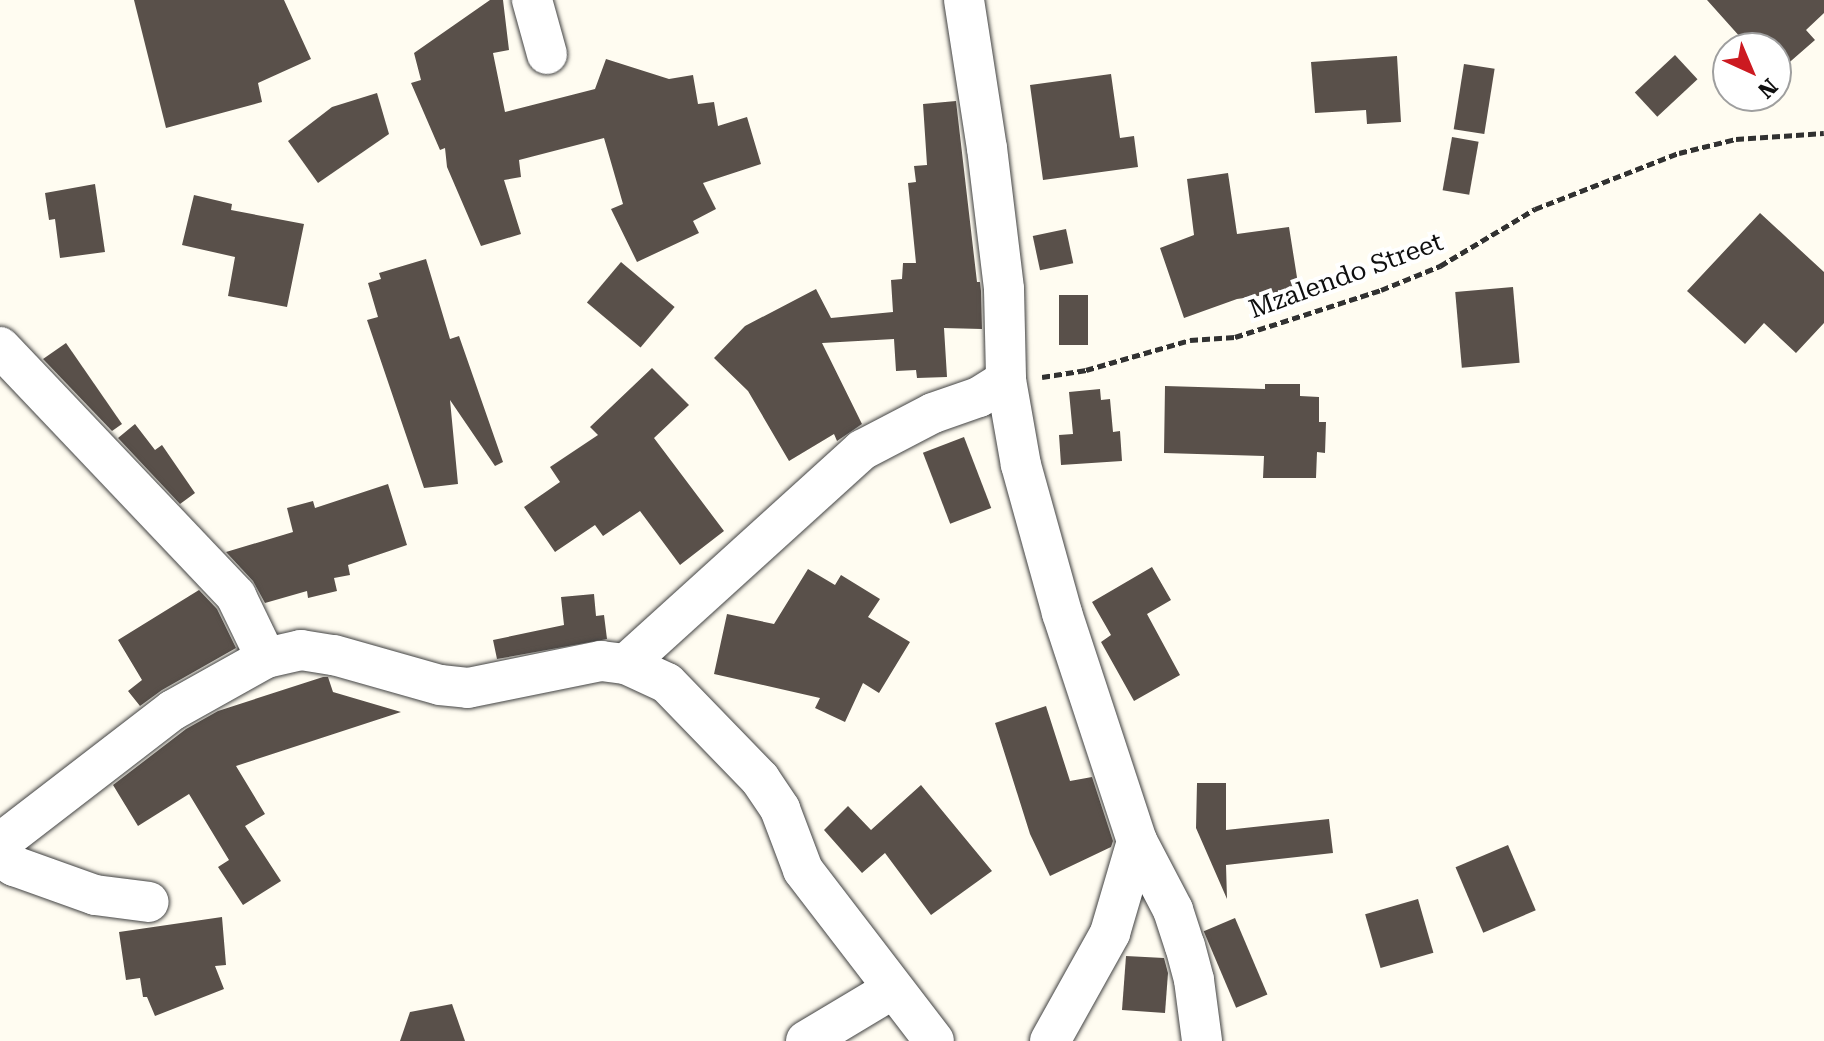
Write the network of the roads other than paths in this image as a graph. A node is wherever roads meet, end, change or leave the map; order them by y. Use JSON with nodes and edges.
{"nodes":[{"id":1,"x":532,"y":0,"type":"edge"},
{"id":2,"x":964,"y":0,"type":"edge"},
{"id":3,"x":547,"y":54,"type":"dead end"},
{"id":4,"x":0,"y":347,"type":"edge"},
{"id":5,"x":1006,"y":380,"type":"junction"},
{"id":6,"x":266,"y":658,"type":"junction"},
{"id":7,"x":626,"y":664,"type":"junction"},
{"id":8,"x":1137,"y":841,"type":"junction"},
{"id":9,"x":0,"y":843,"type":"edge"},
{"id":10,"x":0,"y":857,"type":"edge"},
{"id":11,"x":149,"y":902,"type":"dead end"},
{"id":12,"x":893,"y":989,"type":"junction"},
{"id":13,"x":806,"y":1041,"type":"edge"},
{"id":14,"x":934,"y":1041,"type":"edge"},
{"id":15,"x":1050,"y":1041,"type":"edge"},
{"id":16,"x":1202,"y":1041,"type":"edge"}],
"edges":[{"from":1,"to":3,"type":"street"},
{"from":2,"to":5,"type":"street"},
{"from":4,"to":6,"type":"street"},
{"from":5,"to":7,"type":"street"},
{"from":5,"to":8,"type":"street"},
{"from":6,"to":7,"type":"street"},
{"from":6,"to":9,"type":"street"},
{"from":7,"to":12,"type":"street"},
{"from":8,"to":15,"type":"street"},
{"from":8,"to":16,"type":"street"},
{"from":10,"to":11,"type":"street"},
{"from":12,"to":13,"type":"street"},
{"from":12,"to":14,"type":"street"}]}
